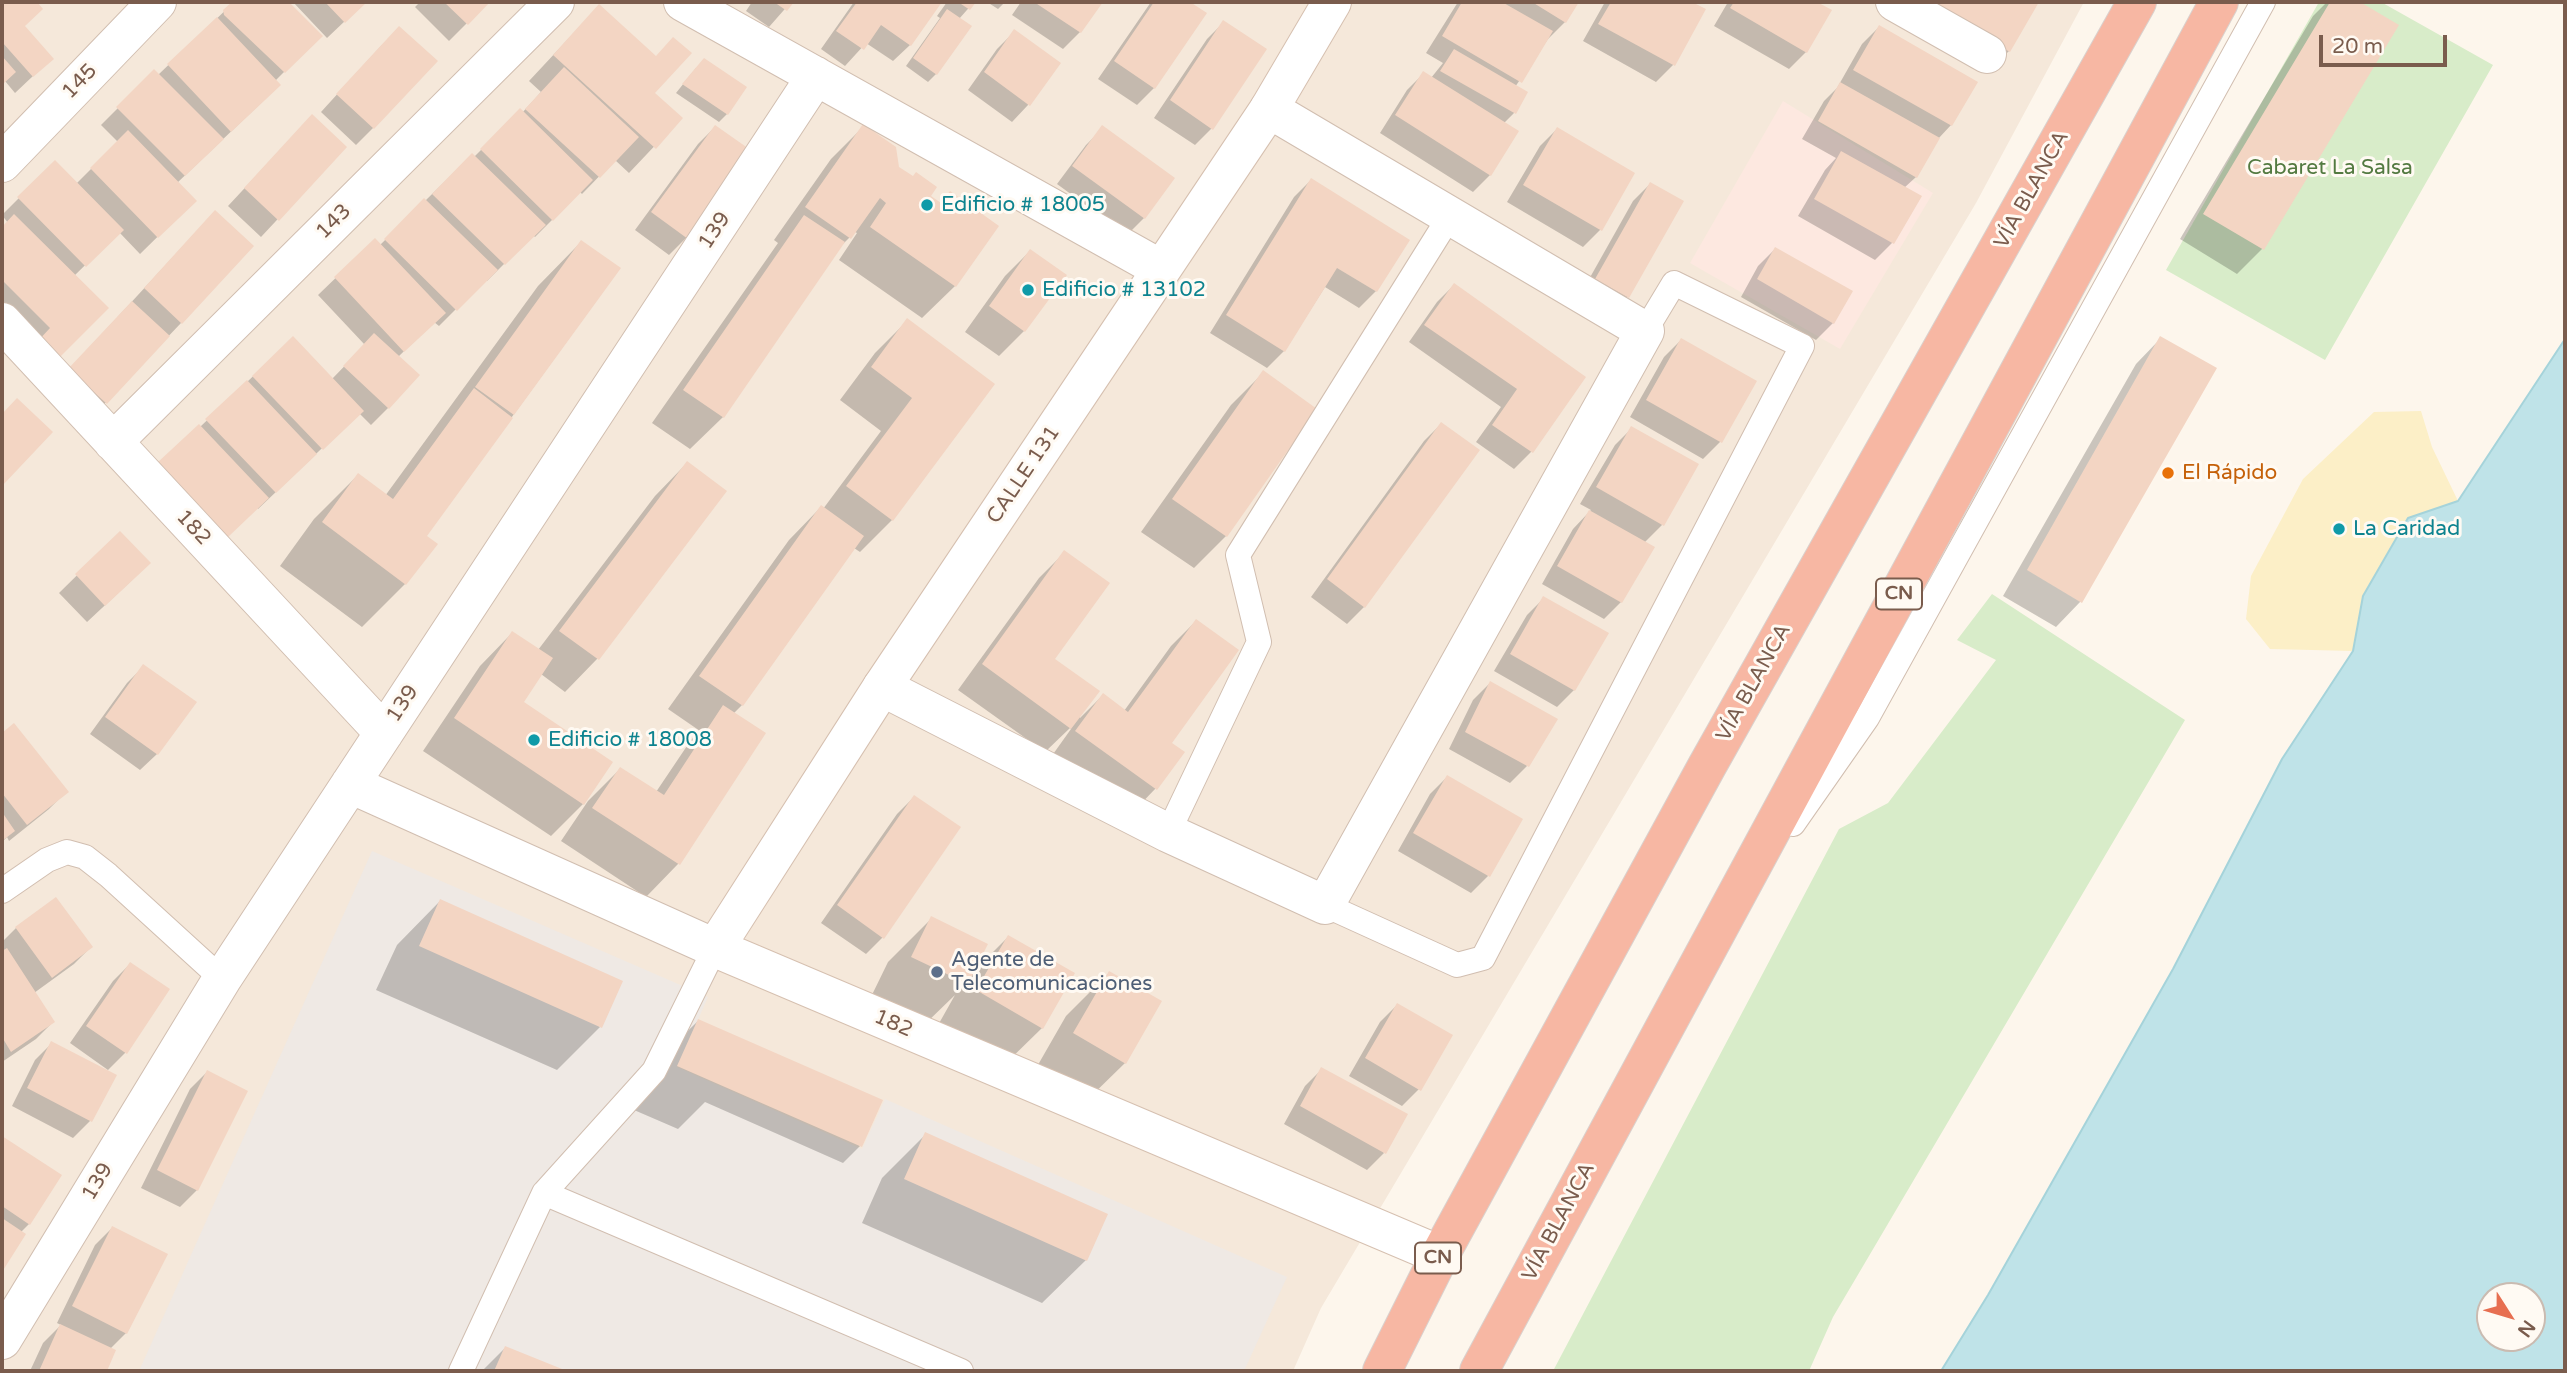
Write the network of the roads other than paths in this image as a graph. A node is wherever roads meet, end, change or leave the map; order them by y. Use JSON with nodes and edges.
{"nodes":[{"id":1,"x":157,"y":2,"type":"edge"},
{"id":2,"x":555,"y":2,"type":"edge"},
{"id":3,"x":683,"y":2,"type":"edge"},
{"id":4,"x":1332,"y":2,"type":"edge"},
{"id":5,"x":1895,"y":2,"type":"edge"},
{"id":6,"x":2137,"y":2,"type":"edge"},
{"id":7,"x":2219,"y":2,"type":"edge"},
{"id":8,"x":2263,"y":2,"type":"edge"},
{"id":9,"x":1987,"y":54,"type":"dead end"},
{"id":10,"x":816,"y":76,"type":"junction"},
{"id":11,"x":1269,"y":108,"type":"junction"},
{"id":12,"x":2,"y":163,"type":"edge"},
{"id":13,"x":1450,"y":216,"type":"junction"},
{"id":14,"x":1161,"y":269,"type":"junction"},
{"id":15,"x":2,"y":322,"type":"edge"},
{"id":16,"x":1645,"y":331,"type":"junction"},
{"id":17,"x":113,"y":442,"type":"junction"},
{"id":18,"x":881,"y":687,"type":"junction"},
{"id":19,"x":384,"y":733,"type":"junction"},
{"id":20,"x":350,"y":784,"type":"junction"},
{"id":21,"x":1168,"y":833,"type":"junction"},
{"id":22,"x":2,"y":891,"type":"edge"},
{"id":23,"x":1325,"y":905,"type":"junction"},
{"id":24,"x":1718,"y":931,"type":"junction"},
{"id":25,"x":715,"y":948,"type":"junction"},
{"id":26,"x":222,"y":979,"type":"junction"},
{"id":27,"x":544,"y":1193,"type":"junction"},
{"id":28,"x":1440,"y":1255,"type":"junction"},
{"id":29,"x":2,"y":1340,"type":"edge"},
{"id":30,"x":461,"y":1371,"type":"edge"},
{"id":31,"x":961,"y":1371,"type":"edge"},
{"id":32,"x":1382,"y":1371,"type":"edge"},
{"id":33,"x":1479,"y":1371,"type":"edge"}],
"edges":[{"from":1,"to":12,"type":"street","name":"145"},
{"from":2,"to":17,"type":"street","name":"143"},
{"from":3,"to":10,"type":"street"},
{"from":4,"to":11,"type":"street","name":"CALLE 131"},
{"from":5,"to":9,"type":"street"},
{"from":6,"to":28,"type":"highway","name":"VÍA BLANCA","number":"CN"},
{"from":7,"to":24,"type":"highway","name":"VÍA BLANCA","number":"CN"},
{"from":8,"to":24,"type":"lane"},
{"from":10,"to":14,"type":"street"},
{"from":10,"to":19,"type":"street","name":"139"},
{"from":11,"to":13,"type":"street"},
{"from":11,"to":14,"type":"street","name":"CALLE 131"},
{"from":13,"to":16,"type":"street"},
{"from":13,"to":21,"type":"lane"},
{"from":14,"to":18,"type":"street","name":"CALLE 131"},
{"from":15,"to":17,"type":"street","name":"182"},
{"from":16,"to":23,"type":"street"},
{"from":16,"to":23,"type":"lane"},
{"from":17,"to":19,"type":"street","name":"182"},
{"from":18,"to":21,"type":"street"},
{"from":18,"to":25,"type":"street","name":"CALLE 131"},
{"from":19,"to":20,"type":"street","name":"139"},
{"from":20,"to":25,"type":"street","name":"182"},
{"from":20,"to":26,"type":"street","name":"139"},
{"from":21,"to":23,"type":"street"},
{"from":22,"to":26,"type":"lane"},
{"from":24,"to":33,"type":"highway","name":"VÍA BLANCA","number":"CN"},
{"from":25,"to":27,"type":"lane"},
{"from":25,"to":28,"type":"street","name":"182"},
{"from":26,"to":29,"type":"street","name":"139"},
{"from":27,"to":30,"type":"lane"},
{"from":27,"to":31,"type":"lane"},
{"from":28,"to":32,"type":"highway","name":"VÍA BLANCA","number":"CN"}]}
